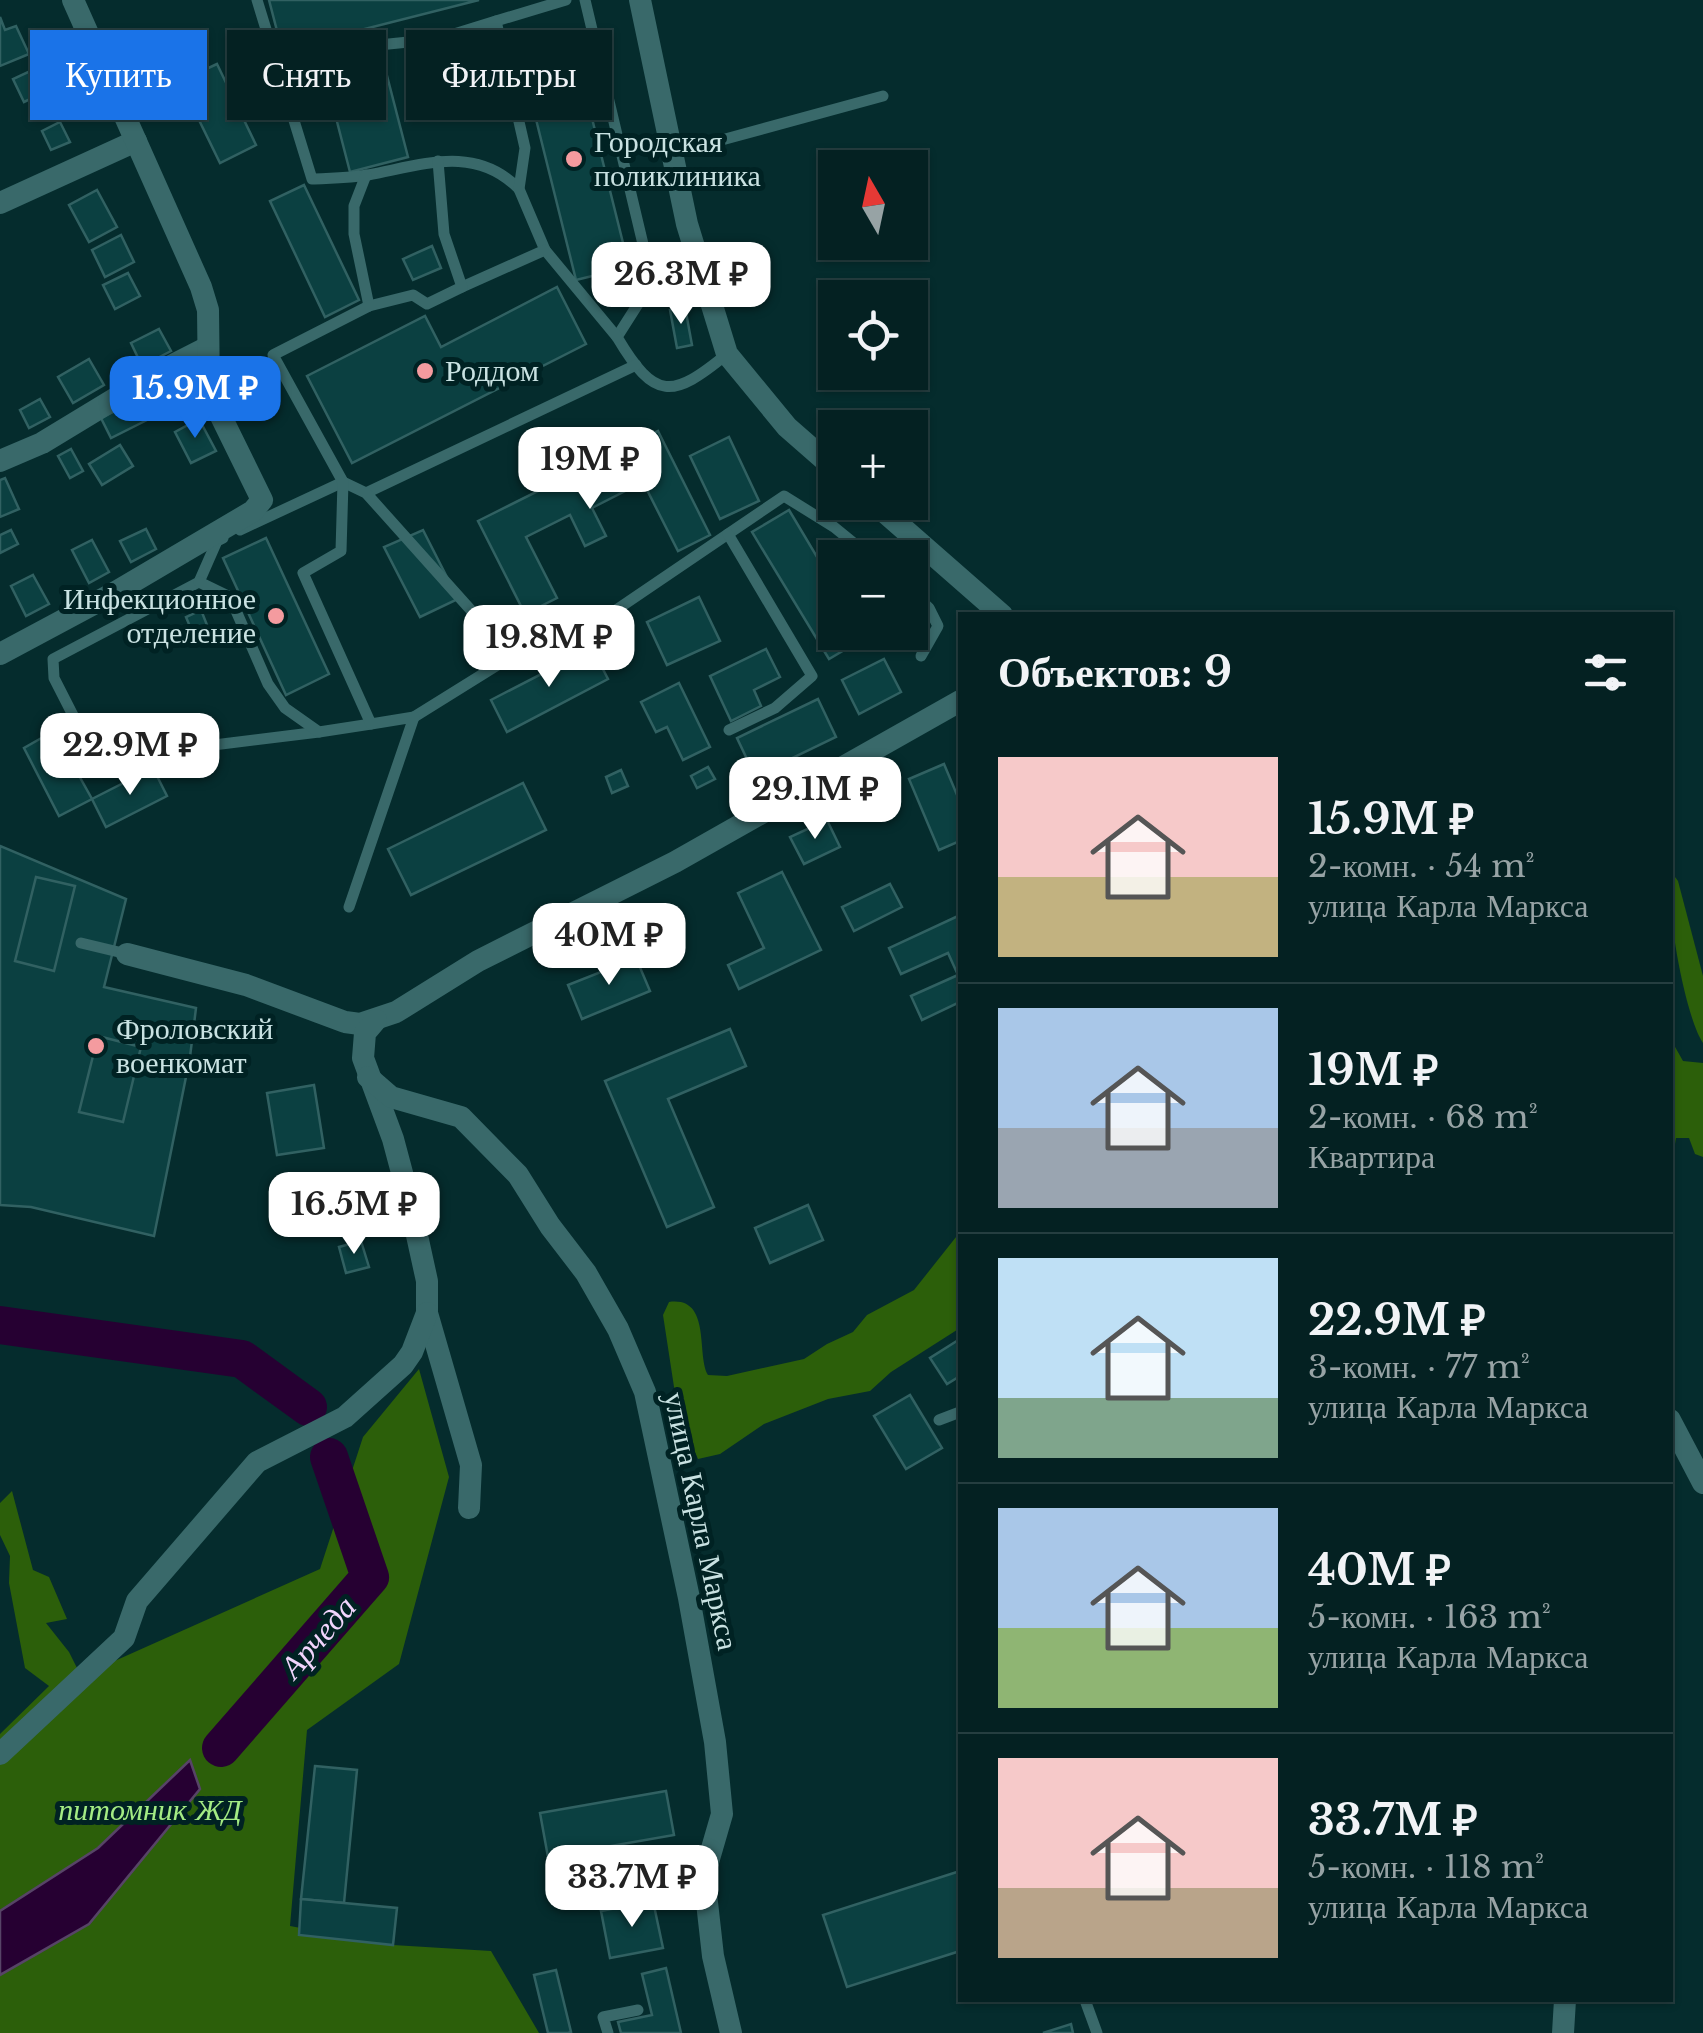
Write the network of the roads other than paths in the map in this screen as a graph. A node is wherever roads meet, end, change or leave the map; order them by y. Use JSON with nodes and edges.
{"nodes":[{"id":1,"x":73,"y":0,"type":"edge"},
{"id":2,"x":257,"y":0,"type":"edge"},
{"id":3,"x":566,"y":0,"type":"edge"},
{"id":4,"x":586,"y":0,"type":"edge"},
{"id":5,"x":640,"y":0,"type":"edge"},
{"id":6,"x":496,"y":21,"type":"junction"},
{"id":7,"x":266,"y":30,"type":"edge"},
{"id":8,"x":386,"y":44,"type":"edge"},
{"id":9,"x":883,"y":96,"type":"dead end"},
{"id":10,"x":294,"y":120,"type":"edge"},
{"id":11,"x":136,"y":141,"type":"junction"},
{"id":12,"x":672,"y":150,"type":"junction"},
{"id":13,"x":438,"y":161,"type":"junction"},
{"id":14,"x":366,"y":176,"type":"junction"},
{"id":15,"x":518,"y":189,"type":"junction"},
{"id":16,"x":0,"y":203,"type":"edge"},
{"id":17,"x":545,"y":250,"type":"junction"},
{"id":18,"x":462,"y":286,"type":"junction"},
{"id":19,"x":370,"y":306,"type":"junction"},
{"id":20,"x":617,"y":337,"type":"junction"},
{"id":21,"x":208,"y":347,"type":"junction"},
{"id":22,"x":728,"y":354,"type":"junction"},
{"id":23,"x":636,"y":365,"type":"junction"},
{"id":24,"x":818,"y":454,"type":"edge"},
{"id":25,"x":0,"y":461,"type":"edge"},
{"id":26,"x":343,"y":482,"type":"junction"},
{"id":27,"x":366,"y":493,"type":"junction"},
{"id":28,"x":894,"y":520,"type":"edge"},
{"id":29,"x":728,"y":534,"type":"junction"},
{"id":30,"x":850,"y":540,"type":"edge"},
{"id":31,"x":200,"y":582,"type":"junction"},
{"id":32,"x":928,"y":607,"type":"edge"},
{"id":33,"x":999,"y":612,"type":"edge"},
{"id":34,"x":928,"y":644,"type":"edge"},
{"id":35,"x":924,"y":650,"type":"edge"},
{"id":36,"x":0,"y":654,"type":"edge"},
{"id":37,"x":512,"y":656,"type":"junction"},
{"id":38,"x":921,"y":656,"type":"dead end"},
{"id":39,"x":958,"y":702,"type":"edge"},
{"id":40,"x":414,"y":717,"type":"junction"},
{"id":41,"x":371,"y":724,"type":"junction"},
{"id":42,"x":729,"y":730,"type":"dead end"},
{"id":43,"x":319,"y":732,"type":"junction"},
{"id":44,"x":349,"y":907,"type":"dead end"},
{"id":45,"x":82,"y":943,"type":"dead end"},
{"id":46,"x":127,"y":954,"type":"joint"},
{"id":47,"x":376,"y":1020,"type":"junction"},
{"id":48,"x":368,"y":1077,"type":"junction"},
{"id":49,"x":427,"y":1313,"type":"junction"},
{"id":50,"x":958,"y":1413,"type":"edge"},
{"id":51,"x":939,"y":1420,"type":"dead end"},
{"id":52,"x":1673,"y":1426,"type":"edge"},
{"id":53,"x":1703,"y":1483,"type":"edge"},
{"id":54,"x":470,"y":1508,"type":"dead end"},
{"id":55,"x":0,"y":1754,"type":"edge"},
{"id":56,"x":1086,"y":2002,"type":"edge"},
{"id":57,"x":1565,"y":2002,"type":"edge"},
{"id":58,"x":638,"y":2010,"type":"dead end"},
{"id":59,"x":608,"y":2033,"type":"edge"},
{"id":60,"x":731,"y":2033,"type":"edge"},
{"id":61,"x":1097,"y":2033,"type":"edge"},
{"id":62,"x":1564,"y":2033,"type":"edge"}],
"edges":[{"from":1,"to":11,"type":"street"},
{"from":2,"to":7,"type":"lane"},
{"from":3,"to":6,"type":"lane"},
{"from":4,"to":20,"type":"lane"},
{"from":5,"to":12,"type":"street"},
{"from":6,"to":8,"type":"lane"},
{"from":6,"to":15,"type":"lane"},
{"from":9,"to":12,"type":"lane"},
{"from":10,"to":14,"type":"lane"},
{"from":11,"to":16,"type":"street"},
{"from":11,"to":21,"type":"street"},
{"from":12,"to":22,"type":"street"},
{"from":13,"to":14,"type":"lane"},
{"from":13,"to":15,"type":"lane"},
{"from":13,"to":18,"type":"lane"},
{"from":14,"to":19,"type":"lane"},
{"from":15,"to":17,"type":"lane"},
{"from":17,"to":18,"type":"lane"},
{"from":17,"to":20,"type":"lane"},
{"from":18,"to":19,"type":"lane"},
{"from":19,"to":26,"type":"lane"},
{"from":20,"to":23,"type":"lane"},
{"from":21,"to":25,"type":"street"},
{"from":21,"to":36,"type":"street"},
{"from":22,"to":23,"type":"lane"},
{"from":22,"to":24,"type":"street"},
{"from":23,"to":27,"type":"lane"},
{"from":26,"to":27,"type":"lane"},
{"from":26,"to":31,"type":"lane"},
{"from":26,"to":41,"type":"lane"},
{"from":27,"to":37,"type":"lane"},
{"from":28,"to":33,"type":"street"},
{"from":29,"to":30,"type":"lane"},
{"from":29,"to":37,"type":"lane"},
{"from":29,"to":42,"type":"lane"},
{"from":31,"to":43,"type":"lane"},
{"from":31,"to":43,"type":"lane"},
{"from":32,"to":34,"type":"lane"},
{"from":35,"to":38,"type":"lane"},
{"from":37,"to":40,"type":"lane"},
{"from":39,"to":47,"type":"street"},
{"from":40,"to":41,"type":"lane"},
{"from":40,"to":44,"type":"lane"},
{"from":41,"to":43,"type":"lane"},
{"from":45,"to":46,"type":"lane"},
{"from":46,"to":47,"type":"street"},
{"from":47,"to":48,"type":"street"},
{"from":48,"to":49,"type":"street"},
{"from":48,"to":60,"type":"street","name":"улица Карла Маркса"},
{"from":49,"to":54,"type":"street"},
{"from":49,"to":55,"type":"street"},
{"from":50,"to":51,"type":"lane"},
{"from":52,"to":53,"type":"street"},
{"from":56,"to":61,"type":"lane"},
{"from":57,"to":62,"type":"street"},
{"from":58,"to":59,"type":"lane"}]}
